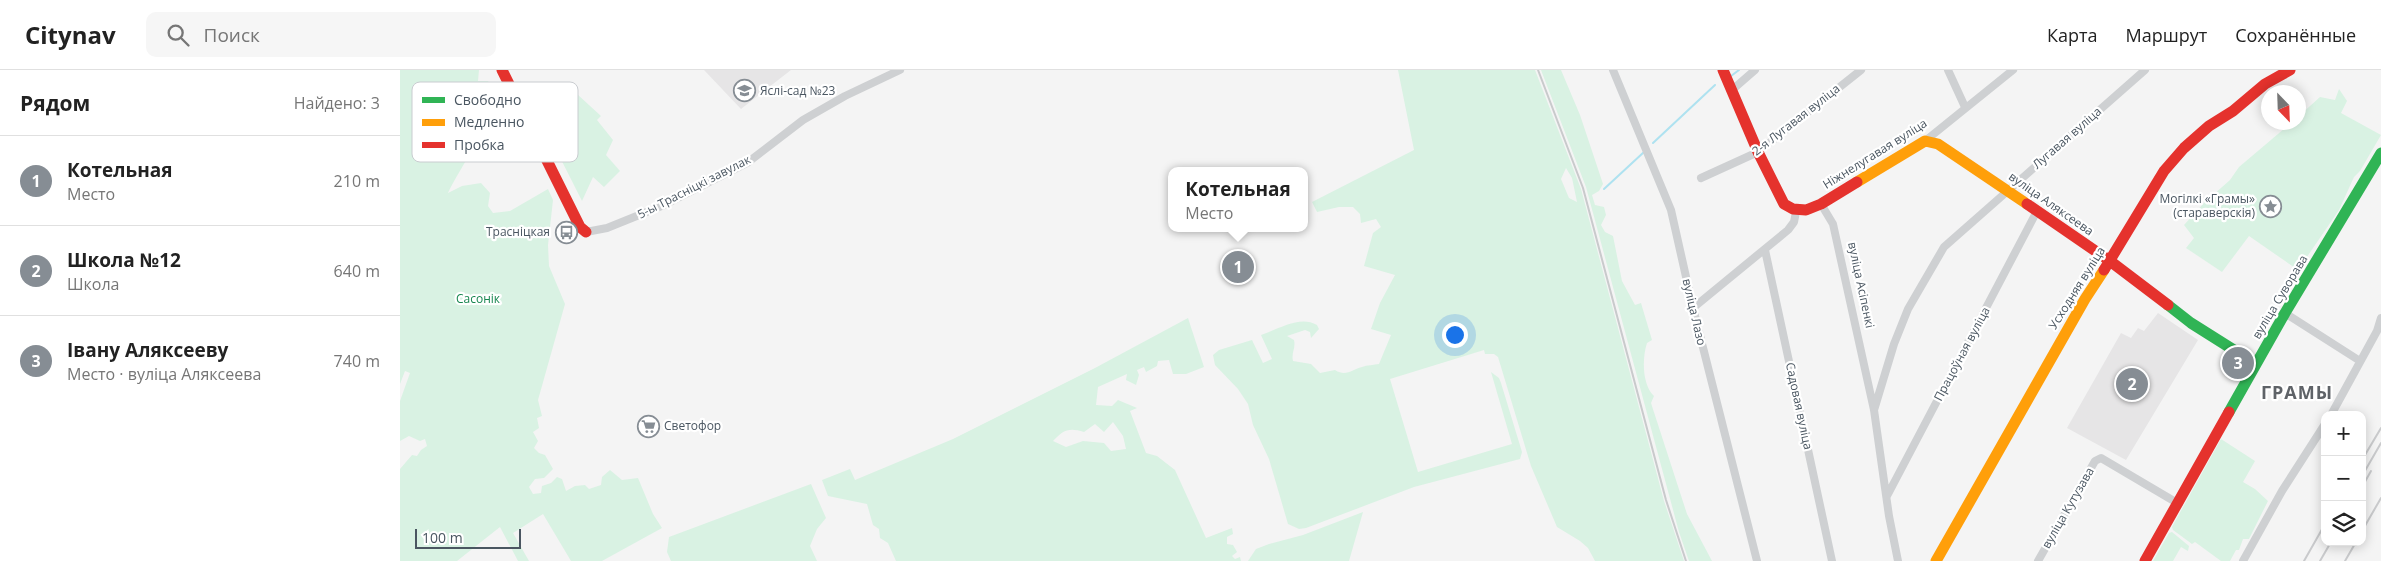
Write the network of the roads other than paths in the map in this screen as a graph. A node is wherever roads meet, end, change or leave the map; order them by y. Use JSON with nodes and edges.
{"nodes":[{"id":1,"x":502,"y":70,"type":"edge"},
{"id":2,"x":900,"y":70,"type":"edge"},
{"id":3,"x":1612,"y":70,"type":"edge"},
{"id":4,"x":1723,"y":70,"type":"edge"},
{"id":5,"x":1755,"y":70,"type":"edge"},
{"id":6,"x":1860,"y":70,"type":"edge"},
{"id":7,"x":1948,"y":70,"type":"edge"},
{"id":8,"x":2013,"y":70,"type":"edge"},
{"id":9,"x":2145,"y":70,"type":"edge"},
{"id":10,"x":2290,"y":70,"type":"edge"},
{"id":11,"x":508,"y":82,"type":"edge"},
{"id":12,"x":1732,"y":90,"type":"junction"},
{"id":13,"x":1965,"y":108,"type":"junction"},
{"id":14,"x":1925,"y":141,"type":"junction"},
{"id":15,"x":1758,"y":152,"type":"junction"},
{"id":16,"x":2381,"y":153,"type":"edge"},
{"id":17,"x":548,"y":162,"type":"edge"},
{"id":18,"x":1701,"y":178,"type":"dead end"},
{"id":19,"x":2007,"y":190,"type":"junction"},
{"id":20,"x":1821,"y":204,"type":"junction"},
{"id":21,"x":2037,"y":211,"type":"junction"},
{"id":22,"x":1796,"y":212,"type":"junction"},
{"id":23,"x":586,"y":232,"type":"joint"},
{"id":24,"x":1766,"y":250,"type":"junction"},
{"id":25,"x":2110,"y":261,"type":"junction"},
{"id":26,"x":1693,"y":308,"type":"junction"},
{"id":27,"x":2285,"y":313,"type":"junction"},
{"id":28,"x":2381,"y":318,"type":"edge"},
{"id":29,"x":2360,"y":361,"type":"junction"},
{"id":30,"x":2256,"y":364,"type":"junction"},
{"id":31,"x":1874,"y":410,"type":"junction"},
{"id":32,"x":2334,"y":411,"type":"edge"},
{"id":33,"x":2321,"y":430,"type":"edge"},
{"id":34,"x":1887,"y":496,"type":"junction"},
{"id":35,"x":2179,"y":504,"type":"junction"},
{"id":36,"x":1757,"y":561,"type":"edge"},
{"id":37,"x":1832,"y":561,"type":"edge"},
{"id":38,"x":1898,"y":561,"type":"edge"},
{"id":39,"x":1936,"y":561,"type":"edge"},
{"id":40,"x":2038,"y":561,"type":"edge"},
{"id":41,"x":2145,"y":561,"type":"edge"},
{"id":42,"x":2243,"y":561,"type":"edge"}],
"edges":[{"from":1,"to":11,"type":"street"},
{"from":2,"to":23,"type":"street","name":"5-ы Трасніцкі завулак"},
{"from":3,"to":26,"type":"street","name":"вуліца Лазо"},
{"from":4,"to":12,"type":"street"},
{"from":5,"to":12,"type":"street"},
{"from":6,"to":15,"type":"street","name":"2-я Лугавая вуліца"},
{"from":7,"to":13,"type":"street"},
{"from":8,"to":13,"type":"street","name":"Ніжнелугавая вуліца"},
{"from":9,"to":19,"type":"street","name":"Лугавая вуліца"},
{"from":10,"to":25,"type":"street","name":"Усходняя вуліца"},
{"from":12,"to":15,"type":"street"},
{"from":13,"to":14,"type":"street","name":"Ніжнелугавая вуліца"},
{"from":14,"to":19,"type":"street","name":"вуліца Аляксеева"},
{"from":14,"to":20,"type":"street","name":"Ніжнелугавая вуліца"},
{"from":15,"to":18,"type":"street","name":"2-я Лугавая вуліца"},
{"from":15,"to":22,"type":"street"},
{"from":16,"to":27,"type":"street","name":"вуліца Суворава"},
{"from":17,"to":23,"type":"street"},
{"from":19,"to":21,"type":"street","name":"вуліца Аляксеева"},
{"from":19,"to":31,"type":"street","name":"Лугавая вуліца"},
{"from":20,"to":22,"type":"street"},
{"from":20,"to":31,"type":"street","name":"вуліца Асіпенкі"},
{"from":21,"to":25,"type":"street","name":"вуліца Аляксеева"},
{"from":21,"to":34,"type":"street","name":"Працоўная вуліца"},
{"from":22,"to":24,"type":"street"},
{"from":24,"to":26,"type":"street"},
{"from":24,"to":37,"type":"street","name":"Садовая вуліца"},
{"from":25,"to":30,"type":"street","name":"вуліца Аляксеева"},
{"from":25,"to":39,"type":"street","name":"Усходняя вуліца"},
{"from":26,"to":36,"type":"street","name":"вуліца Лазо"},
{"from":27,"to":29,"type":"street"},
{"from":27,"to":30,"type":"street","name":"вуліца Суворава"},
{"from":28,"to":29,"type":"street"},
{"from":29,"to":32,"type":"street"},
{"from":30,"to":35,"type":"street","name":"вуліца Суворава"},
{"from":31,"to":34,"type":"street","name":"вуліца Асіпенкі"},
{"from":33,"to":42,"type":"street"},
{"from":34,"to":38,"type":"street","name":"вуліца Асіпенкі"},
{"from":35,"to":40,"type":"street","name":"вуліца Кутузава"},
{"from":35,"to":41,"type":"street","name":"вуліца Суворава"}]}
